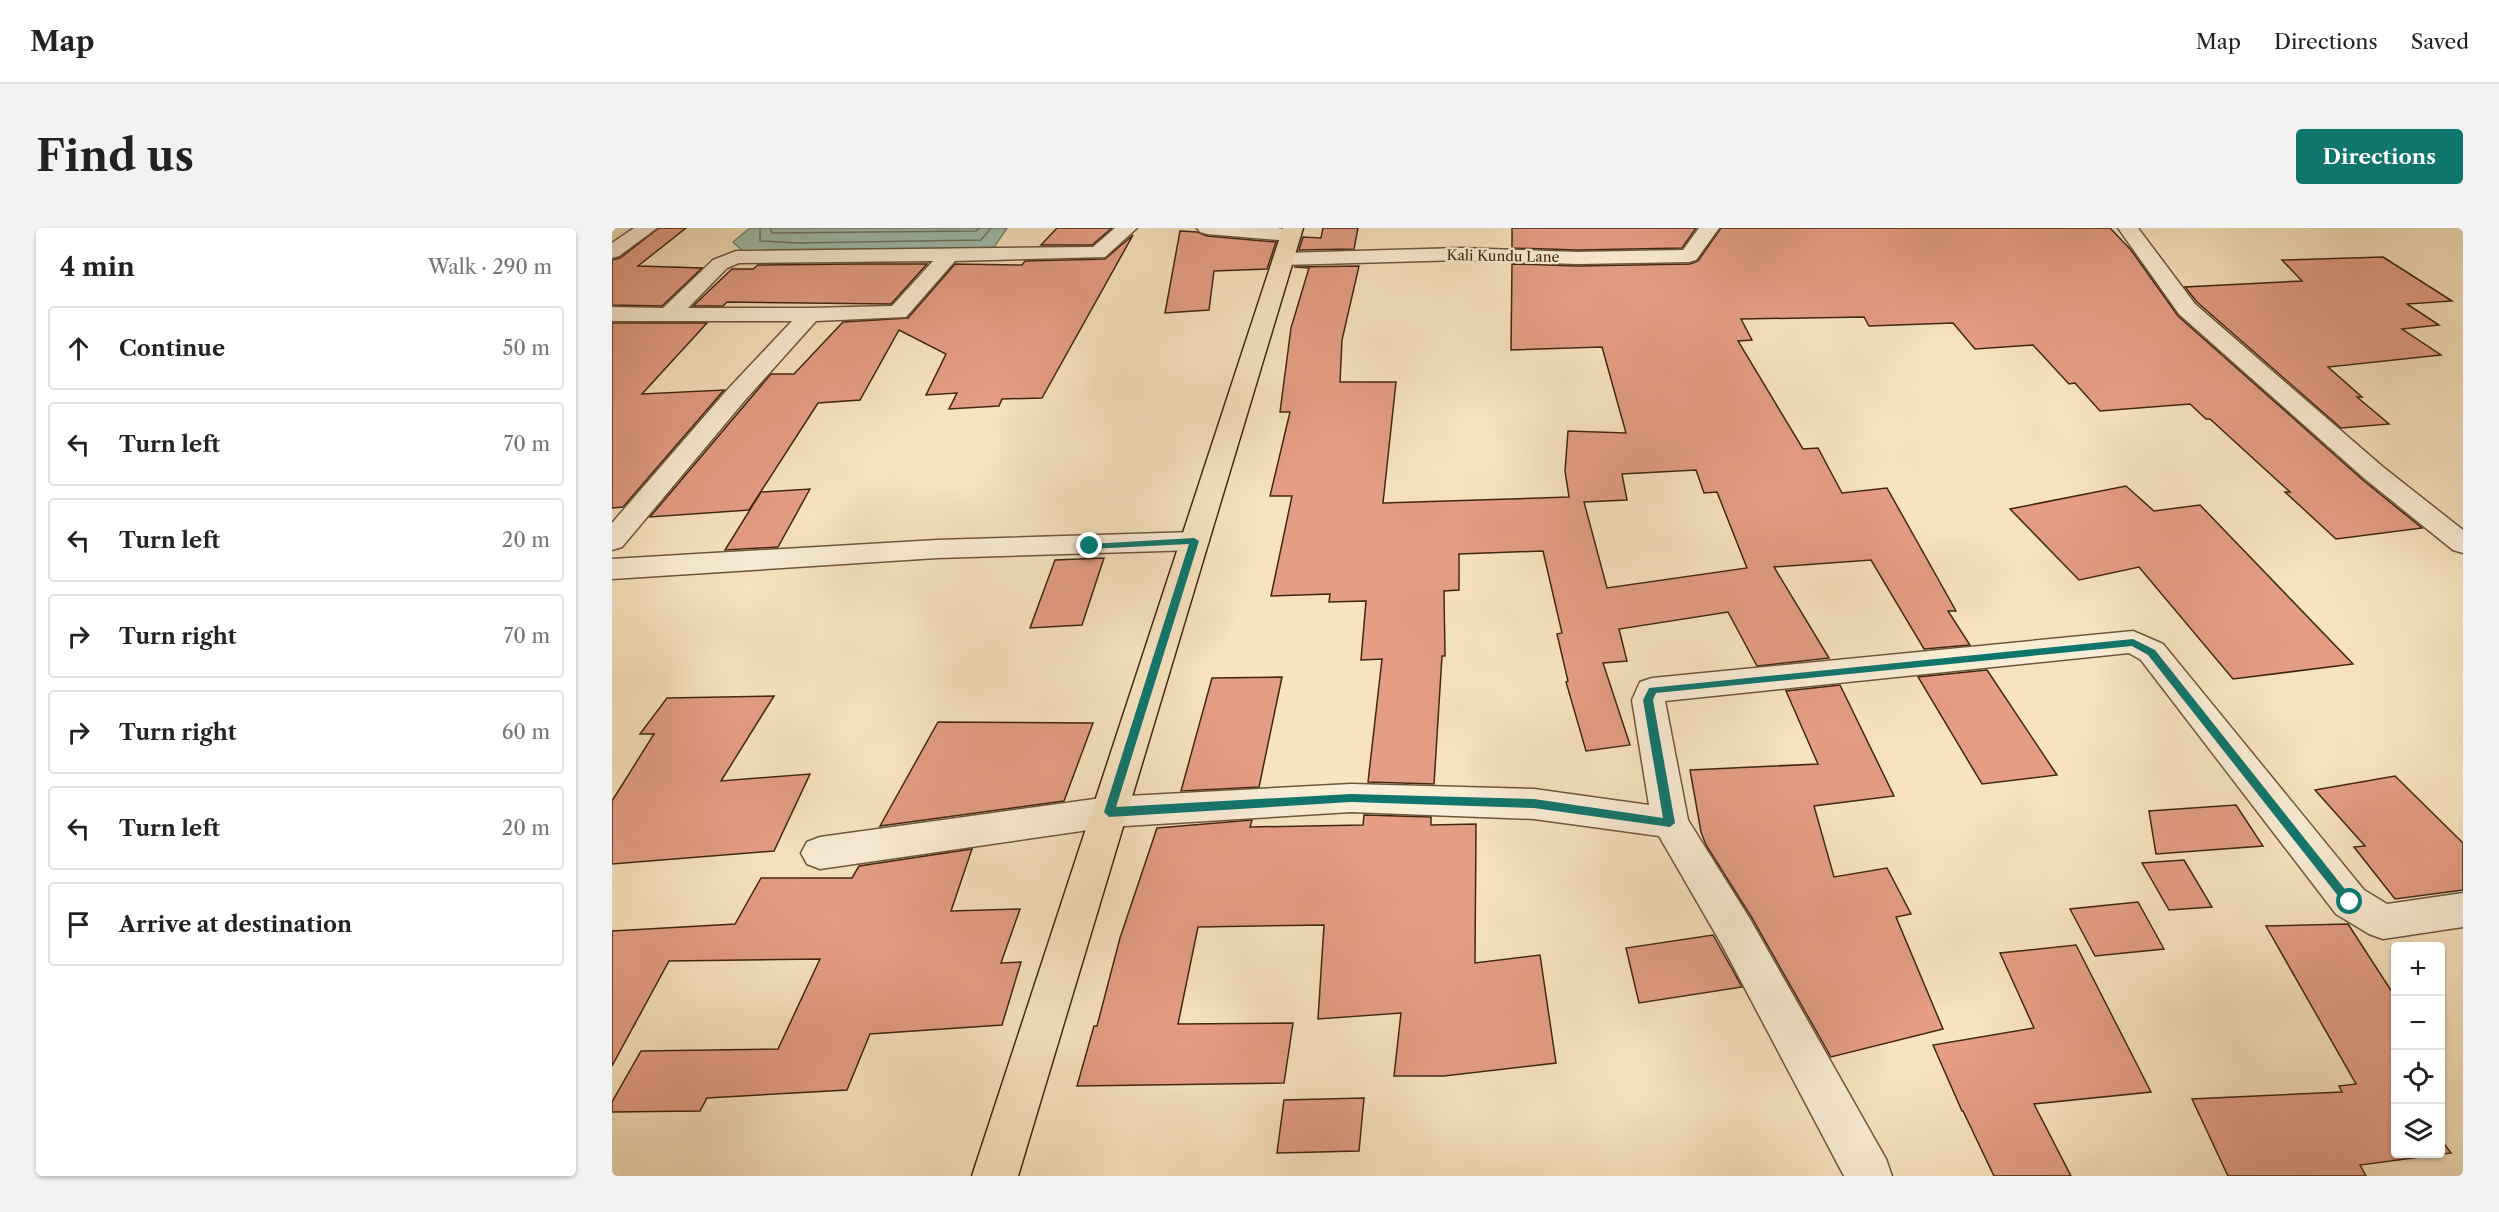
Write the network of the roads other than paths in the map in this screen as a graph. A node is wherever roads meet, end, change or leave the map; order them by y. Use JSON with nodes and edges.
{"nodes":[{"id":1,"x":647,"y":228,"type":"edge"},
{"id":2,"x":1127,"y":228,"type":"edge"},
{"id":3,"x":1207,"y":228,"type":"edge"},
{"id":4,"x":1709,"y":228,"type":"edge"},
{"id":5,"x":2127,"y":228,"type":"edge"},
{"id":6,"x":1289,"y":241,"type":"edge"},
{"id":7,"x":612,"y":252,"type":"edge"},
{"id":8,"x":948,"y":256,"type":"junction"},
{"id":9,"x":612,"y":314,"type":"edge"},
{"id":10,"x":669,"y":314,"type":"junction"},
{"id":11,"x":810,"y":315,"type":"junction"},
{"id":12,"x":1194,"y":541,"type":"junction"},
{"id":13,"x":612,"y":542,"type":"edge"},
{"id":14,"x":2463,"y":544,"type":"edge"},
{"id":15,"x":612,"y":569,"type":"edge"},
{"id":16,"x":1109,"y":812,"type":"junction"},
{"id":17,"x":1670,"y":823,"type":"junction"},
{"id":18,"x":820,"y":853,"type":"dead end"},
{"id":19,"x":2463,"y":910,"type":"edge"},
{"id":20,"x":995,"y":1176,"type":"edge"},
{"id":21,"x":1869,"y":1176,"type":"edge"}],
"edges":[{"from":1,"to":7,"type":"street"},
{"from":2,"to":8,"type":"street"},
{"from":3,"to":6,"type":"street"},
{"from":4,"to":6,"type":"street","name":"Kali Kundu Lane"},
{"from":5,"to":14,"type":"street"},
{"from":6,"to":12,"type":"main road"},
{"from":8,"to":10,"type":"street"},
{"from":8,"to":11,"type":"street"},
{"from":9,"to":10,"type":"street"},
{"from":10,"to":11,"type":"street"},
{"from":11,"to":13,"type":"street"},
{"from":12,"to":15,"type":"street"},
{"from":12,"to":16,"type":"main road"},
{"from":16,"to":17,"type":"street"},
{"from":16,"to":18,"type":"street"},
{"from":16,"to":20,"type":"main road"},
{"from":17,"to":19,"type":"street"},
{"from":17,"to":21,"type":"street"}]}
